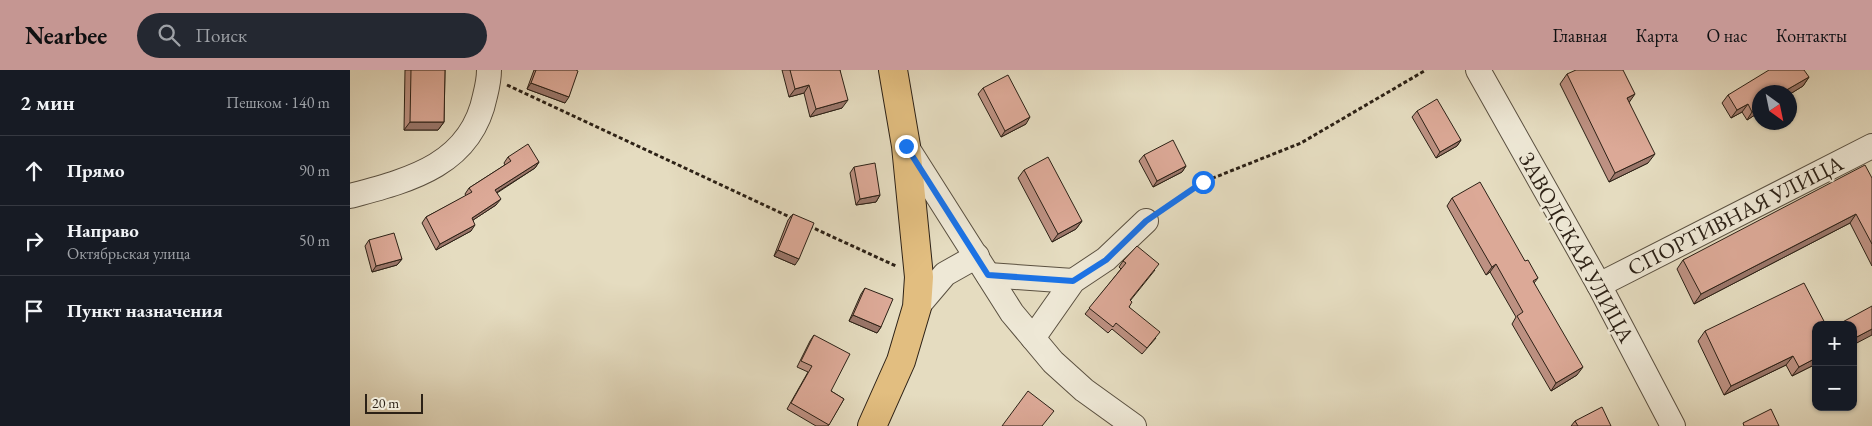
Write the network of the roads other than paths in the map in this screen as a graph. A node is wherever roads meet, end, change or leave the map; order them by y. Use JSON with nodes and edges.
{"nodes":[{"id":1,"x":893,"y":70,"type":"edge"},
{"id":2,"x":1478,"y":70,"type":"edge"},
{"id":3,"x":489,"y":73,"type":"edge"},
{"id":4,"x":906,"y":146,"type":"junction"},
{"id":5,"x":1872,"y":146,"type":"edge"},
{"id":6,"x":350,"y":196,"type":"edge"},
{"id":7,"x":1146,"y":221,"type":"road end"},
{"id":8,"x":982,"y":265,"type":"junction"},
{"id":9,"x":1073,"y":281,"type":"junction"},
{"id":10,"x":1599,"y":285,"type":"junction"},
{"id":11,"x":918,"y":307,"type":"junction"},
{"id":12,"x":1033,"y":338,"type":"junction"},
{"id":13,"x":872,"y":426,"type":"edge"},
{"id":14,"x":1134,"y":426,"type":"edge"},
{"id":15,"x":1673,"y":426,"type":"edge"}],
"edges":[{"from":1,"to":4,"type":"main road"},
{"from":2,"to":10,"type":"street","name":"ЗАВОДСКАЯ УЛИЦА"},
{"from":3,"to":6,"type":"street"},
{"from":4,"to":8,"type":"street"},
{"from":4,"to":11,"type":"main road"},
{"from":5,"to":10,"type":"street","name":"СПОРТИВНАЯ УЛИЦА"},
{"from":7,"to":9,"type":"street"},
{"from":8,"to":9,"type":"street"},
{"from":8,"to":11,"type":"street"},
{"from":8,"to":12,"type":"street"},
{"from":9,"to":12,"type":"street"},
{"from":10,"to":15,"type":"street","name":"ЗАВОДСКАЯ УЛИЦА"},
{"from":11,"to":13,"type":"main road"},
{"from":12,"to":14,"type":"street"}]}
